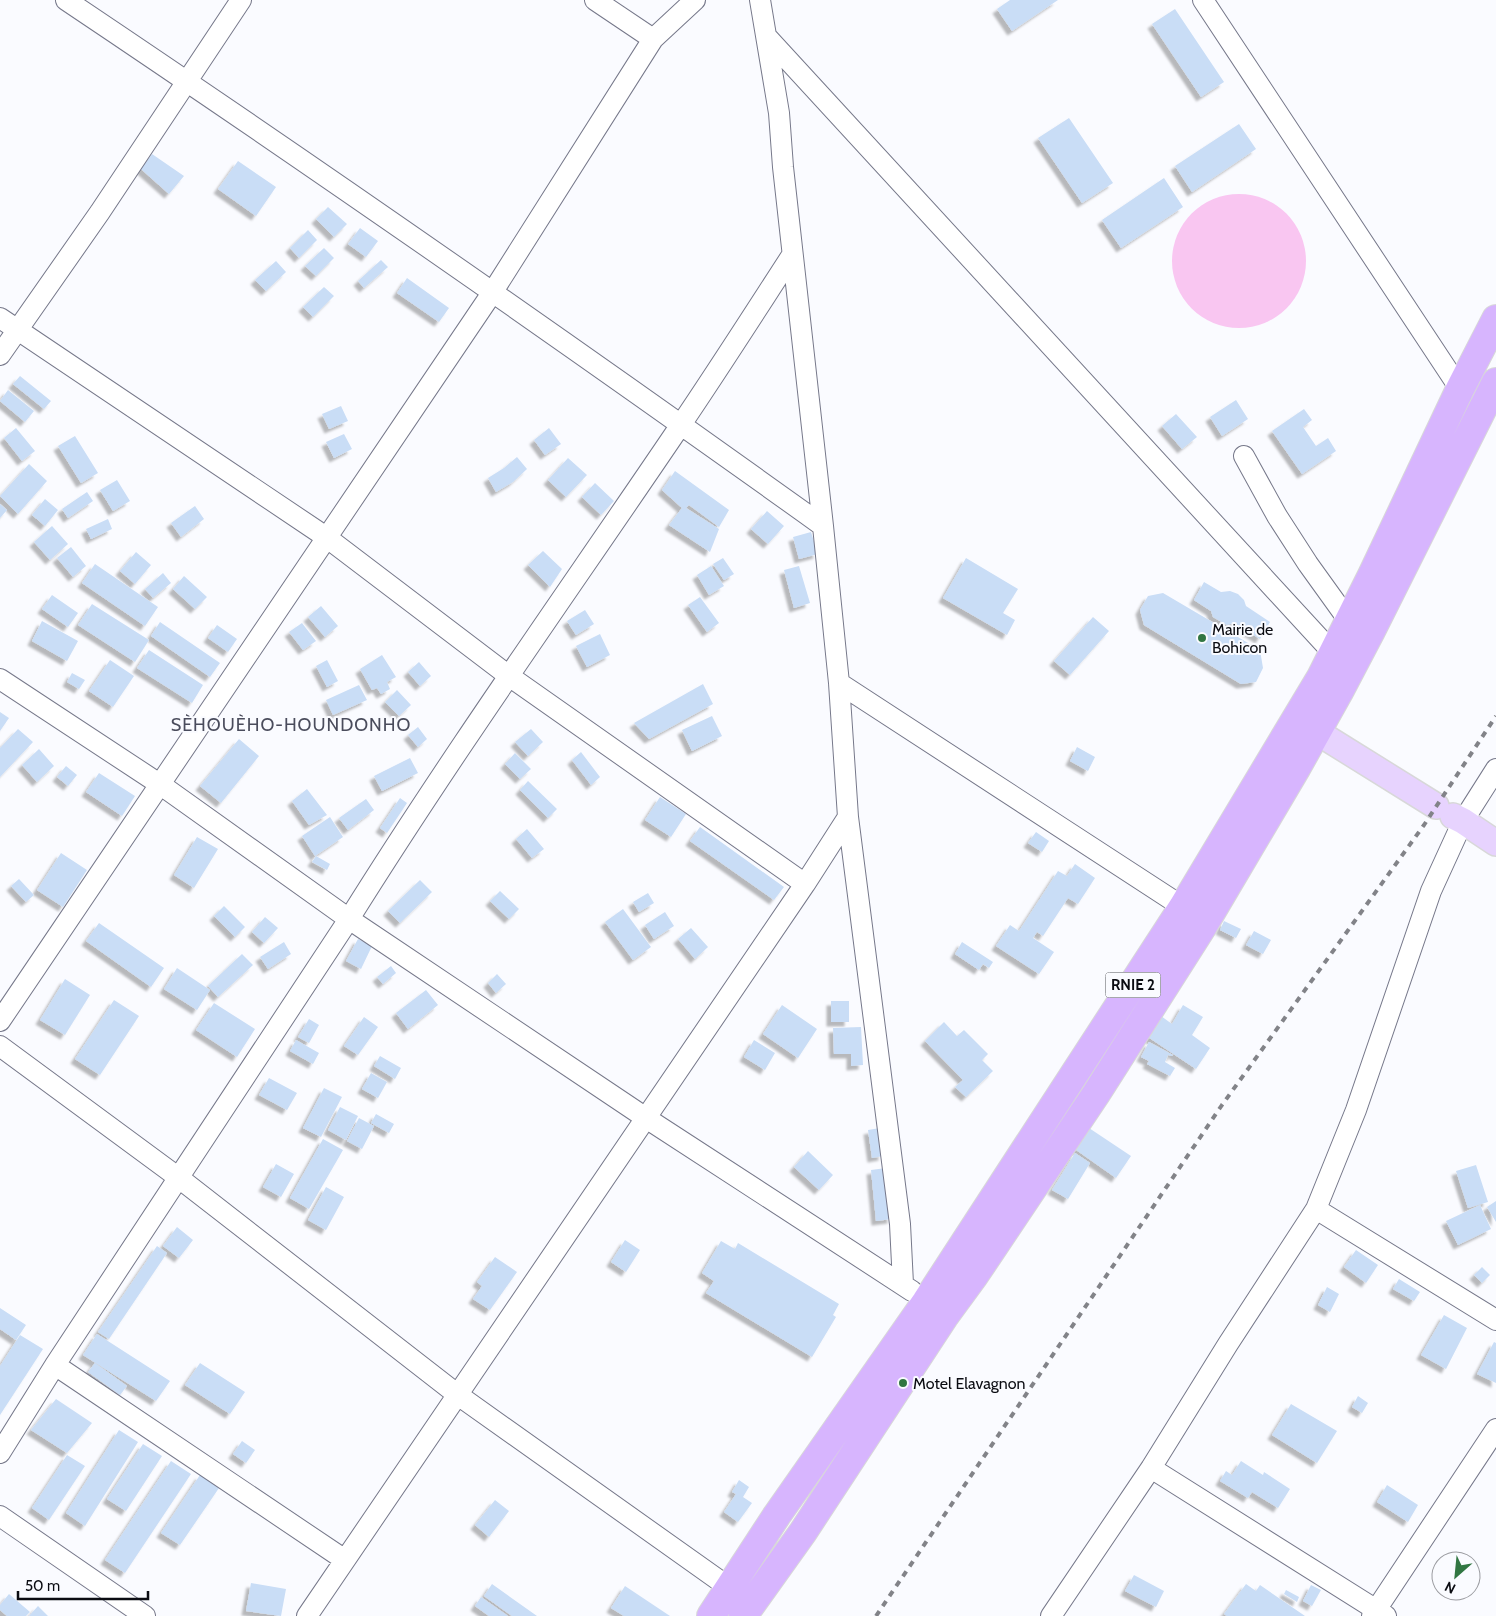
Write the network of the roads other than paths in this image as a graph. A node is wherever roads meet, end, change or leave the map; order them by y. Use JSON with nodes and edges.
{"nodes":[{"id":1,"x":66,"y":0,"type":"edge"},
{"id":2,"x":241,"y":0,"type":"edge"},
{"id":3,"x":595,"y":0,"type":"edge"},
{"id":4,"x":695,"y":0,"type":"edge"},
{"id":5,"x":760,"y":0,"type":"edge"},
{"id":6,"x":1203,"y":0,"type":"edge"},
{"id":7,"x":766,"y":36,"type":"junction"},
{"id":8,"x":653,"y":39,"type":"junction"},
{"id":9,"x":188,"y":82,"type":"junction"},
{"id":10,"x":792,"y":255,"type":"junction"},
{"id":11,"x":492,"y":293,"type":"junction"},
{"id":12,"x":0,"y":318,"type":"edge"},
{"id":13,"x":1496,"y":319,"type":"edge"},
{"id":14,"x":17,"y":330,"type":"junction"},
{"id":15,"x":0,"y":355,"type":"edge"},
{"id":16,"x":1496,"y":382,"type":"edge"},
{"id":17,"x":1460,"y":389,"type":"junction"},
{"id":18,"x":682,"y":424,"type":"junction"},
{"id":19,"x":1244,"y":456,"type":"dead end"},
{"id":20,"x":823,"y":526,"type":"junction"},
{"id":21,"x":326,"y":536,"type":"junction"},
{"id":22,"x":1349,"y":621,"type":"junction"},
{"id":23,"x":1333,"y":653,"type":"junction"},
{"id":24,"x":509,"y":676,"type":"junction"},
{"id":25,"x":0,"y":679,"type":"edge"},
{"id":26,"x":839,"y":683,"type":"junction"},
{"id":27,"x":1306,"y":726,"type":"junction"},
{"id":28,"x":1496,"y":769,"type":"edge"},
{"id":29,"x":161,"y":785,"type":"junction"},
{"id":30,"x":1450,"y":815,"type":"junction"},
{"id":31,"x":848,"y":817,"type":"junction"},
{"id":32,"x":1496,"y":843,"type":"edge"},
{"id":33,"x":1217,"y":849,"type":"junction"},
{"id":34,"x":1240,"y":862,"type":"junction"},
{"id":35,"x":805,"y":884,"type":"junction"},
{"id":36,"x":1184,"y":907,"type":"junction"},
{"id":37,"x":349,"y":919,"type":"junction"},
{"id":38,"x":0,"y":1021,"type":"edge"},
{"id":39,"x":0,"y":1046,"type":"edge"},
{"id":40,"x":1072,"y":1079,"type":"junction"},
{"id":41,"x":1096,"y":1094,"type":"junction"},
{"id":42,"x":646,"y":1118,"type":"junction"},
{"id":43,"x":179,"y":1178,"type":"junction"},
{"id":44,"x":1316,"y":1209,"type":"junction"},
{"id":45,"x":903,"y":1284,"type":"junction"},
{"id":46,"x":935,"y":1310,"type":"junction"},
{"id":47,"x":1496,"y":1320,"type":"edge"},
{"id":48,"x":55,"y":1365,"type":"junction"},
{"id":49,"x":458,"y":1395,"type":"junction"},
{"id":50,"x":1496,"y":1429,"type":"edge"},
{"id":51,"x":0,"y":1453,"type":"edge"},
{"id":52,"x":1151,"y":1468,"type":"junction"},
{"id":53,"x":0,"y":1516,"type":"edge"},
{"id":54,"x":345,"y":1560,"type":"junction"},
{"id":55,"x":730,"y":1588,"type":"junction"},
{"id":56,"x":748,"y":1610,"type":"edge"},
{"id":57,"x":1378,"y":1614,"type":"edge"},
{"id":58,"x":144,"y":1616,"type":"edge"},
{"id":59,"x":308,"y":1616,"type":"edge"},
{"id":60,"x":711,"y":1616,"type":"edge"},
{"id":61,"x":1051,"y":1616,"type":"edge"}],
"edges":[{"from":1,"to":9,"type":"street"},
{"from":2,"to":9,"type":"street"},
{"from":3,"to":8,"type":"street"},
{"from":4,"to":8,"type":"street"},
{"from":5,"to":7,"type":"street"},
{"from":6,"to":17,"type":"street"},
{"from":7,"to":10,"type":"street"},
{"from":7,"to":23,"type":"street"},
{"from":8,"to":11,"type":"street"},
{"from":9,"to":11,"type":"street"},
{"from":9,"to":14,"type":"street"},
{"from":10,"to":18,"type":"street"},
{"from":10,"to":20,"type":"street"},
{"from":11,"to":18,"type":"street"},
{"from":11,"to":21,"type":"street"},
{"from":12,"to":14,"type":"street"},
{"from":13,"to":17,"type":"highway","number":"RNIE 2"},
{"from":14,"to":15,"type":"street"},
{"from":14,"to":21,"type":"street"},
{"from":16,"to":27,"type":"highway","number":"RNIE 2"},
{"from":17,"to":22,"type":"highway","number":"RNIE 2"},
{"from":18,"to":20,"type":"street"},
{"from":18,"to":24,"type":"street"},
{"from":19,"to":22,"type":"street"},
{"from":20,"to":26,"type":"street"},
{"from":21,"to":24,"type":"street"},
{"from":21,"to":29,"type":"street"},
{"from":22,"to":23,"type":"highway","number":"RNIE 2"},
{"from":23,"to":27,"type":"highway","number":"RNIE 2"},
{"from":24,"to":35,"type":"street"},
{"from":24,"to":37,"type":"street"},
{"from":25,"to":29,"type":"street"},
{"from":26,"to":31,"type":"street"},
{"from":26,"to":36,"type":"street"},
{"from":27,"to":30,"type":"main road"},
{"from":27,"to":33,"type":"highway","number":"RNIE 2"},
{"from":27,"to":34,"type":"highway","number":"RNIE 2"},
{"from":28,"to":30,"type":"street"},
{"from":29,"to":37,"type":"street"},
{"from":29,"to":38,"type":"street"},
{"from":30,"to":32,"type":"main road"},
{"from":30,"to":44,"type":"street"},
{"from":31,"to":35,"type":"street"},
{"from":31,"to":45,"type":"street"},
{"from":33,"to":34,"type":"highway"},
{"from":33,"to":36,"type":"highway","number":"RNIE 2"},
{"from":34,"to":41,"type":"highway","number":"RNIE 2"},
{"from":35,"to":42,"type":"street"},
{"from":36,"to":40,"type":"highway","number":"RNIE 2"},
{"from":37,"to":42,"type":"street"},
{"from":37,"to":43,"type":"street"},
{"from":39,"to":43,"type":"street"},
{"from":40,"to":41,"type":"highway"},
{"from":40,"to":46,"type":"highway","number":"RNIE 2"},
{"from":41,"to":46,"type":"highway","number":"RNIE 2"},
{"from":42,"to":45,"type":"street"},
{"from":42,"to":49,"type":"street"},
{"from":43,"to":48,"type":"street"},
{"from":43,"to":49,"type":"street"},
{"from":44,"to":47,"type":"street"},
{"from":44,"to":52,"type":"street"},
{"from":45,"to":46,"type":"street"},
{"from":46,"to":55,"type":"highway","number":"RNIE 2"},
{"from":46,"to":56,"type":"highway","number":"RNIE 2"},
{"from":48,"to":51,"type":"street"},
{"from":48,"to":54,"type":"street"},
{"from":49,"to":54,"type":"street"},
{"from":49,"to":55,"type":"street"},
{"from":50,"to":57,"type":"street"},
{"from":52,"to":57,"type":"street"},
{"from":52,"to":61,"type":"street"},
{"from":53,"to":58,"type":"street"},
{"from":54,"to":59,"type":"street"},
{"from":55,"to":56,"type":"street"},
{"from":55,"to":60,"type":"highway","number":"RNIE 2"}]}
